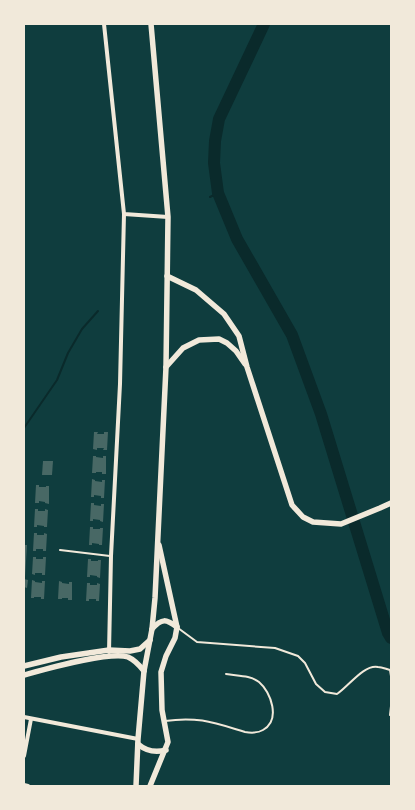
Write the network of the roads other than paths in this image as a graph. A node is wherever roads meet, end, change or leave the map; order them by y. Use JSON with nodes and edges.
{"nodes":[{"id":1,"x":104,"y":24,"type":"edge"},
{"id":2,"x":151,"y":24,"type":"edge"},
{"id":3,"x":124,"y":214,"type":"junction"},
{"id":4,"x":168,"y":217,"type":"junction"},
{"id":5,"x":167,"y":276,"type":"junction"},
{"id":6,"x":166,"y":367,"type":"junction"},
{"id":7,"x":247,"y":367,"type":"junction"},
{"id":8,"x":391,"y":503,"type":"edge"},
{"id":9,"x":158,"y":535,"type":"junction"},
{"id":10,"x":60,"y":550,"type":"dead end"},
{"id":11,"x":111,"y":556,"type":"junction"},
{"id":12,"x":177,"y":627,"type":"junction"},
{"id":13,"x":152,"y":629,"type":"junction"},
{"id":14,"x":150,"y":640,"type":"junction"},
{"id":15,"x":109,"y":653,"type":"junction"},
{"id":16,"x":24,"y":666,"type":"edge"},
{"id":17,"x":144,"y":671,"type":"junction"},
{"id":18,"x":24,"y":674,"type":"edge"},
{"id":19,"x":226,"y":674,"type":"dead end"},
{"id":20,"x":391,"y":676,"type":"edge"},
{"id":21,"x":391,"y":706,"type":"edge"},
{"id":22,"x":390,"y":715,"type":"dead end"},
{"id":23,"x":24,"y":717,"type":"edge"},
{"id":24,"x":32,"y":719,"type":"junction"},
{"id":25,"x":164,"y":721,"type":"junction"},
{"id":26,"x":138,"y":742,"type":"junction"},
{"id":27,"x":166,"y":750,"type":"junction"},
{"id":28,"x":24,"y":756,"type":"edge"},
{"id":29,"x":24,"y":785,"type":"edge"},
{"id":30,"x":28,"y":786,"type":"edge"},
{"id":31,"x":136,"y":786,"type":"edge"},
{"id":32,"x":150,"y":786,"type":"edge"}],
"edges":[{"from":1,"to":3,"type":"street"},
{"from":2,"to":4,"type":"main road"},
{"from":3,"to":4,"type":"street"},
{"from":3,"to":11,"type":"street"},
{"from":4,"to":5,"type":"main road"},
{"from":5,"to":6,"type":"main road"},
{"from":5,"to":7,"type":"main road"},
{"from":6,"to":7,"type":"main road"},
{"from":6,"to":9,"type":"main road"},
{"from":7,"to":8,"type":"main road"},
{"from":9,"to":12,"type":"main road"},
{"from":9,"to":13,"type":"main road"},
{"from":10,"to":11,"type":"lane"},
{"from":11,"to":15,"type":"street"},
{"from":12,"to":13,"type":"main road"},
{"from":12,"to":20,"type":"lane"},
{"from":12,"to":25,"type":"main road"},
{"from":13,"to":14,"type":"main road"},
{"from":14,"to":15,"type":"main road"},
{"from":14,"to":17,"type":"main road"},
{"from":15,"to":16,"type":"main road"},
{"from":15,"to":17,"type":"main road"},
{"from":15,"to":18,"type":"main road"},
{"from":17,"to":26,"type":"main road"},
{"from":19,"to":25,"type":"lane"},
{"from":21,"to":22,"type":"lane"},
{"from":23,"to":24,"type":"street"},
{"from":24,"to":26,"type":"street"},
{"from":24,"to":28,"type":"street"},
{"from":25,"to":27,"type":"main road"},
{"from":26,"to":27,"type":"main road"},
{"from":26,"to":31,"type":"main road"},
{"from":27,"to":32,"type":"main road"},
{"from":29,"to":30,"type":"street"}]}
